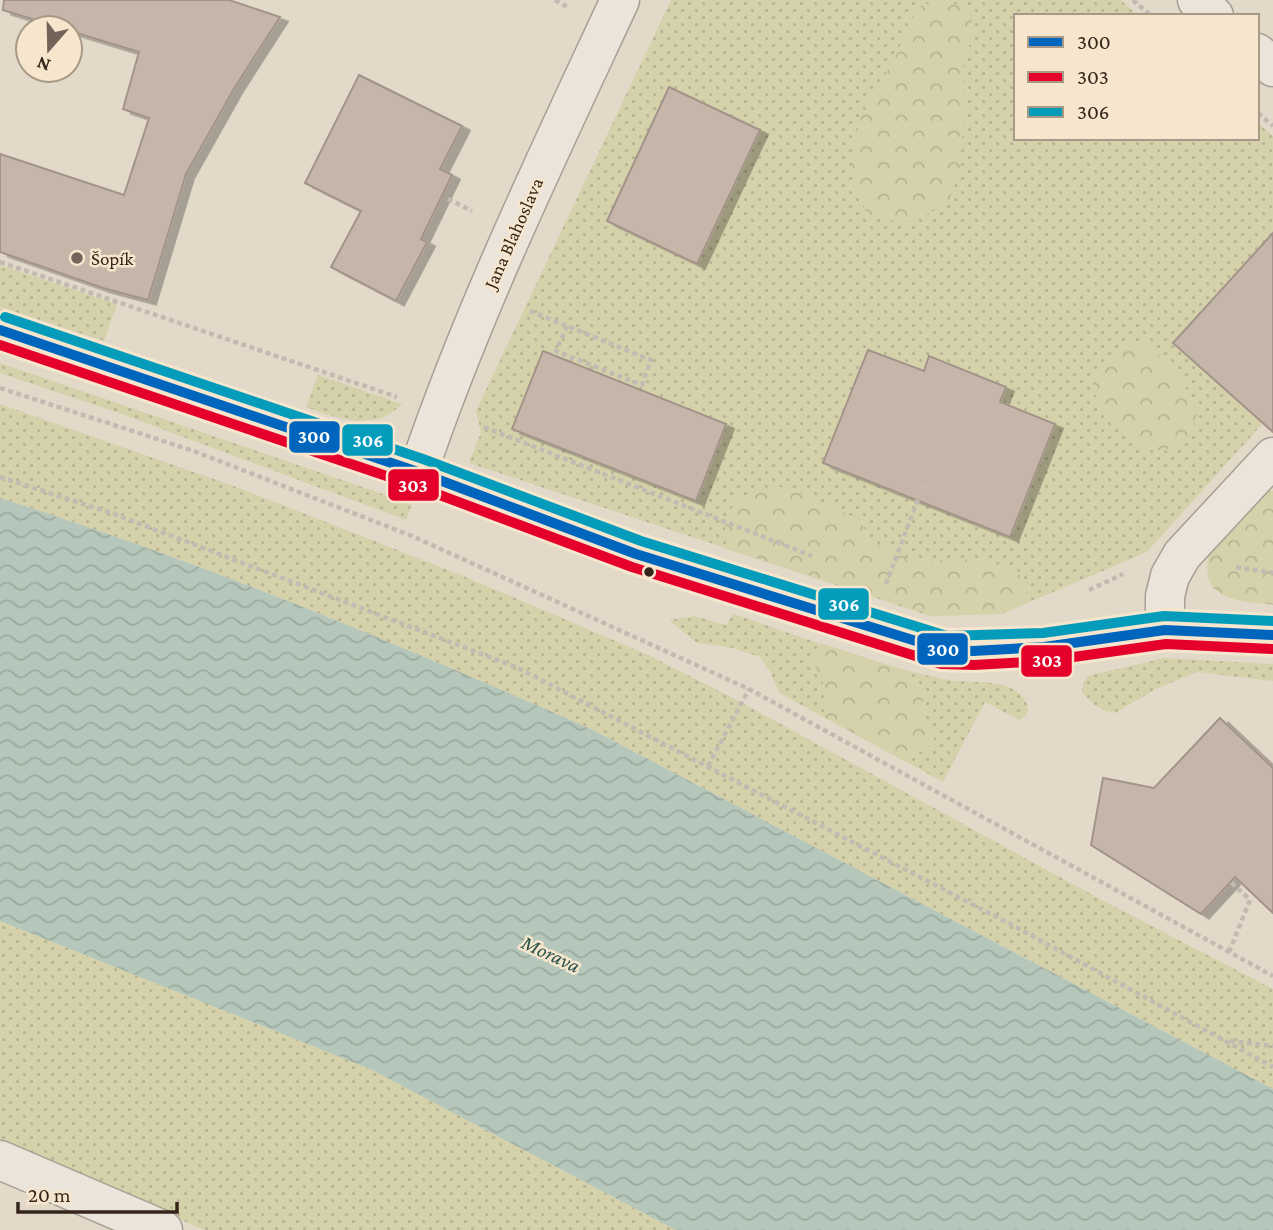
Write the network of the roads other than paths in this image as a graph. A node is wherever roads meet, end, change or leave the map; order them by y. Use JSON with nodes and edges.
{"nodes":[{"id":1,"x":620,"y":0,"type":"edge"},
{"id":2,"x":1196,"y":0,"type":"edge"},
{"id":3,"x":1212,"y":14,"type":"edge"},
{"id":4,"x":1259,"y":56,"type":"edge"},
{"id":5,"x":1273,"y":67,"type":"edge"},
{"id":6,"x":0,"y":330,"type":"edge"},
{"id":7,"x":1273,"y":457,"type":"edge"},
{"id":8,"x":418,"y":472,"type":"junction"},
{"id":9,"x":1165,"y":630,"type":"junction"},
{"id":10,"x":1273,"y":635,"type":"edge"},
{"id":11,"x":0,"y":1160,"type":"edge"},
{"id":12,"x":163,"y":1230,"type":"edge"}],
"edges":[{"from":1,"to":8,"type":"street","name":"Jana Blahoslava"},
{"from":2,"to":3,"type":"street"},
{"from":4,"to":5,"type":"street"},
{"from":6,"to":8,"type":"street"},
{"from":7,"to":9,"type":"street"},
{"from":8,"to":9,"type":"street"},
{"from":9,"to":10,"type":"street"},
{"from":11,"to":12,"type":"street"}]}
